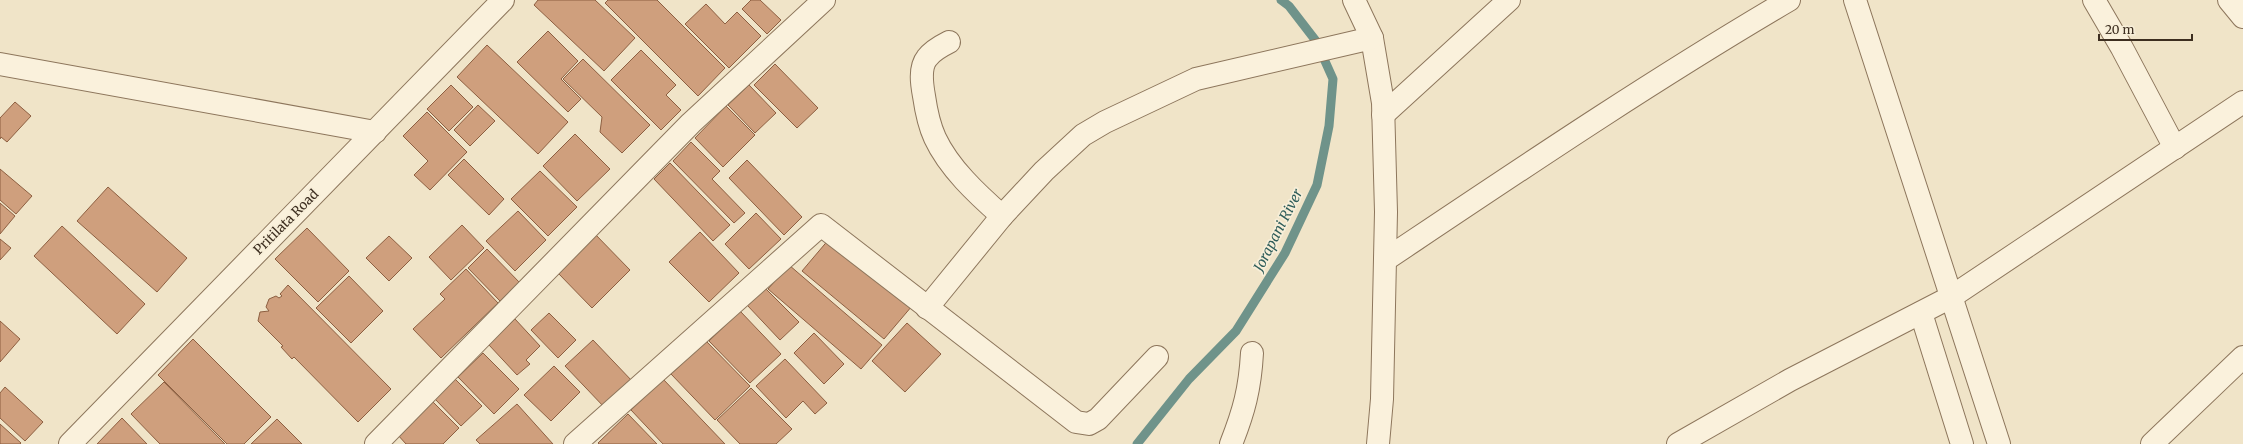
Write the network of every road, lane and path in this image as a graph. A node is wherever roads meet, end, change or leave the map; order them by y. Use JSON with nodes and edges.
{"nodes":[{"id":1,"x":503,"y":0,"type":"edge"},
{"id":2,"x":824,"y":0,"type":"edge"},
{"id":3,"x":1354,"y":0,"type":"edge"},
{"id":4,"x":1509,"y":0,"type":"edge"},
{"id":5,"x":1790,"y":0,"type":"edge"},
{"id":6,"x":1855,"y":0,"type":"edge"},
{"id":7,"x":2094,"y":0,"type":"edge"},
{"id":8,"x":2229,"y":0,"type":"edge"},
{"id":9,"x":2243,"y":17,"type":"edge"},
{"id":10,"x":1372,"y":38,"type":"junction"},
{"id":11,"x":949,"y":42,"type":"dead end"},
{"id":12,"x":0,"y":64,"type":"edge"},
{"id":13,"x":2243,"y":102,"type":"edge"},
{"id":14,"x":1383,"y":115,"type":"junction"},
{"id":15,"x":375,"y":132,"type":"junction"},
{"id":16,"x":2175,"y":148,"type":"junction"},
{"id":17,"x":1002,"y":216,"type":"junction"},
{"id":18,"x":1385,"y":260,"type":"junction"},
{"id":19,"x":1952,"y":297,"type":"junction"},
{"id":20,"x":927,"y":308,"type":"junction"},
{"id":21,"x":1921,"y":313,"type":"junction"},
{"id":22,"x":1252,"y":353,"type":"dead end"},
{"id":23,"x":1157,"y":357,"type":"dead end"},
{"id":24,"x":2243,"y":357,"type":"edge"},
{"id":25,"x":580,"y":442,"type":"edge"},
{"id":26,"x":70,"y":444,"type":"edge"},
{"id":27,"x":376,"y":444,"type":"edge"},
{"id":28,"x":1231,"y":444,"type":"edge"},
{"id":29,"x":1378,"y":444,"type":"edge"},
{"id":30,"x":1678,"y":444,"type":"edge"},
{"id":31,"x":1962,"y":444,"type":"edge"},
{"id":32,"x":1999,"y":444,"type":"edge"},
{"id":33,"x":2152,"y":444,"type":"edge"}],
"edges":[{"from":1,"to":15,"type":"street","name":"Pritilata Road"},
{"from":2,"to":27,"type":"street"},
{"from":3,"to":10,"type":"street"},
{"from":4,"to":14,"type":"street"},
{"from":5,"to":18,"type":"street"},
{"from":6,"to":19,"type":"street"},
{"from":7,"to":16,"type":"street"},
{"from":8,"to":9,"type":"street"},
{"from":10,"to":14,"type":"street"},
{"from":10,"to":17,"type":"street"},
{"from":11,"to":17,"type":"street"},
{"from":12,"to":15,"type":"street"},
{"from":13,"to":16,"type":"street"},
{"from":14,"to":18,"type":"street"},
{"from":15,"to":26,"type":"street","name":"Pritilata Road"},
{"from":16,"to":19,"type":"street"},
{"from":17,"to":20,"type":"street"},
{"from":18,"to":29,"type":"street"},
{"from":19,"to":21,"type":"street"},
{"from":19,"to":32,"type":"street"},
{"from":20,"to":23,"type":"street"},
{"from":20,"to":25,"type":"street"},
{"from":21,"to":30,"type":"street"},
{"from":21,"to":31,"type":"street"},
{"from":22,"to":28,"type":"street"},
{"from":24,"to":33,"type":"street"}]}
